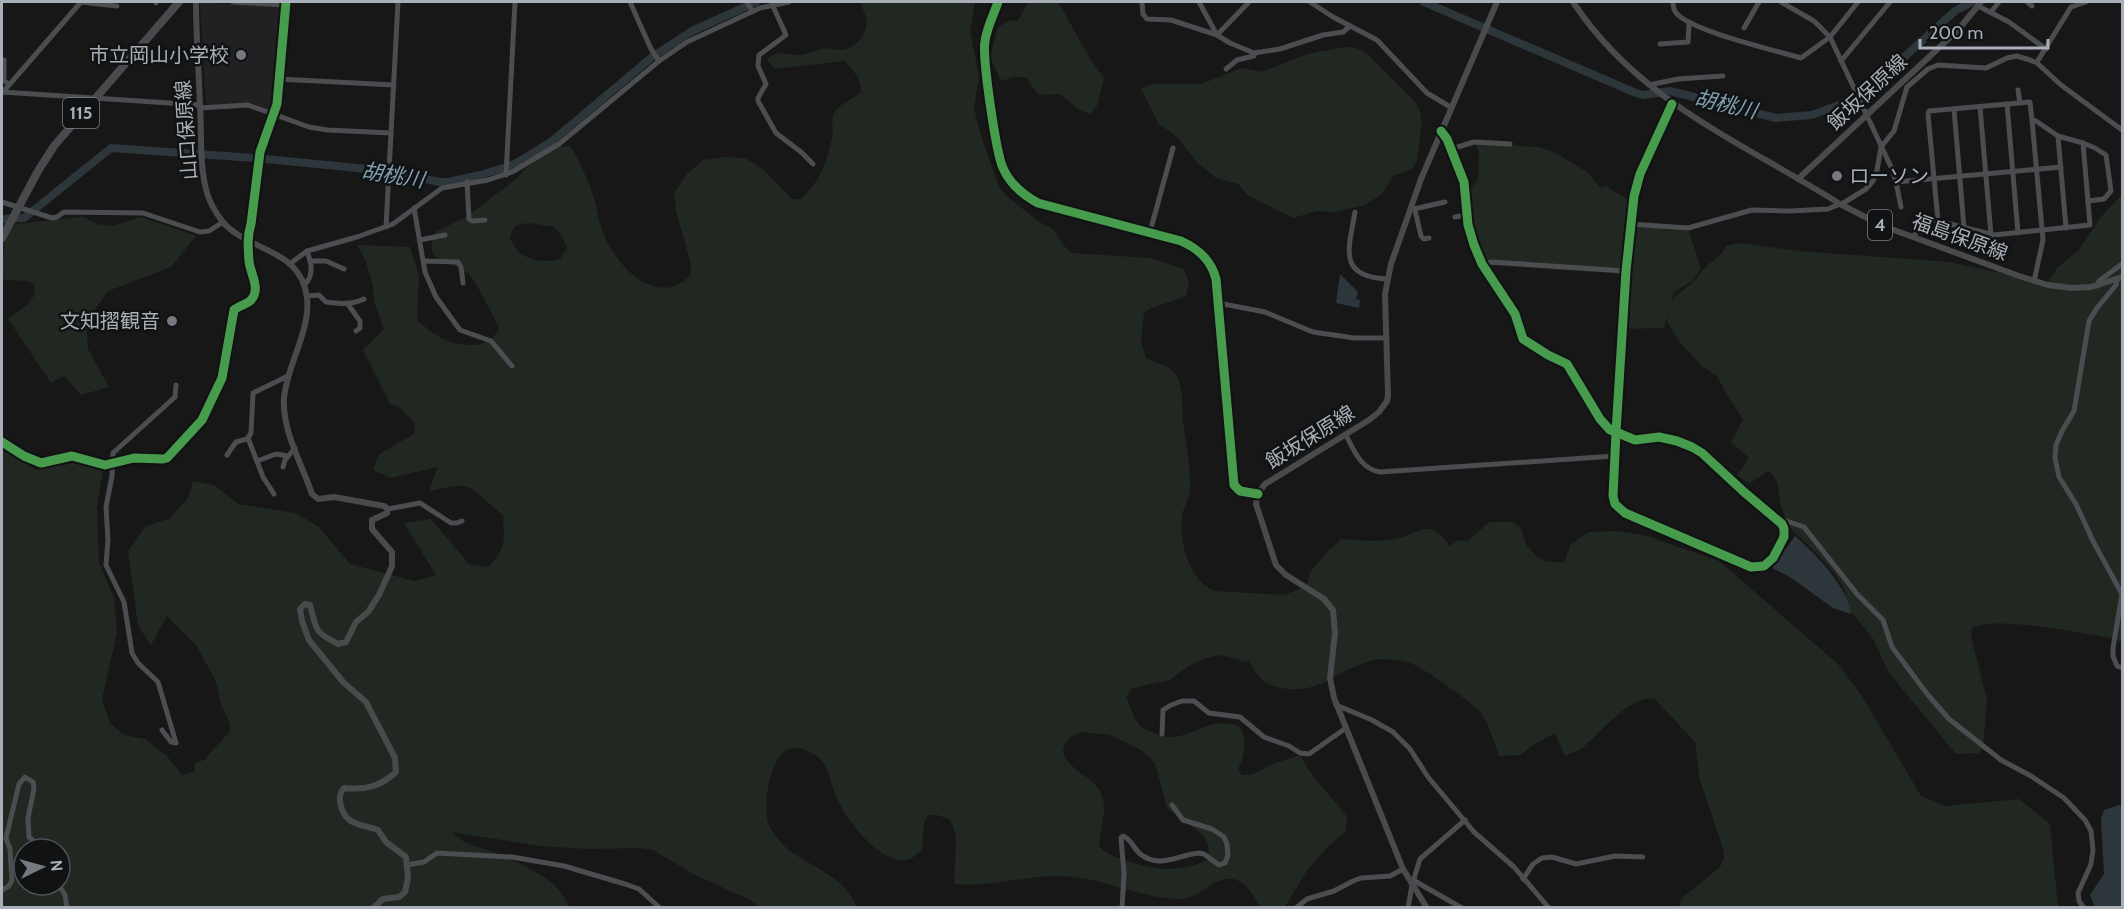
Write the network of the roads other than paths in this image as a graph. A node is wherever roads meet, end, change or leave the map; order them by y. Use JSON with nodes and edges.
{"nodes":[{"id":1,"x":81,"y":2,"type":"edge"},
{"id":2,"x":179,"y":2,"type":"edge"},
{"id":3,"x":195,"y":2,"type":"edge"},
{"id":4,"x":233,"y":2,"type":"edge"},
{"id":5,"x":398,"y":2,"type":"edge"},
{"id":6,"x":515,"y":2,"type":"edge"},
{"id":7,"x":630,"y":2,"type":"edge"},
{"id":8,"x":747,"y":2,"type":"edge"},
{"id":9,"x":789,"y":2,"type":"edge"},
{"id":10,"x":998,"y":2,"type":"edge"},
{"id":11,"x":1142,"y":2,"type":"edge"},
{"id":12,"x":1199,"y":2,"type":"edge"},
{"id":13,"x":1250,"y":2,"type":"edge"},
{"id":14,"x":1310,"y":2,"type":"edge"},
{"id":15,"x":1497,"y":2,"type":"edge"},
{"id":16,"x":1573,"y":2,"type":"edge"},
{"id":17,"x":1673,"y":2,"type":"edge"},
{"id":18,"x":1759,"y":2,"type":"edge"},
{"id":19,"x":1782,"y":2,"type":"edge"},
{"id":20,"x":1858,"y":2,"type":"edge"},
{"id":21,"x":1890,"y":2,"type":"edge"},
{"id":22,"x":2000,"y":2,"type":"edge"},
{"id":23,"x":2086,"y":2,"type":"edge"},
{"id":24,"x":286,"y":3,"type":"edge"},
{"id":25,"x":772,"y":4,"type":"junction"},
{"id":26,"x":1979,"y":4,"type":"edge"},
{"id":27,"x":117,"y":6,"type":"dead end"},
{"id":28,"x":752,"y":11,"type":"junction"},
{"id":29,"x":1991,"y":12,"type":"junction"},
{"id":30,"x":1689,"y":22,"type":"junction"},
{"id":31,"x":1350,"y":26,"type":"junction"},
{"id":32,"x":1744,"y":28,"type":"dead end"},
{"id":33,"x":1217,"y":35,"type":"junction"},
{"id":34,"x":1830,"y":38,"type":"junction"},
{"id":35,"x":1660,"y":44,"type":"dead end"},
{"id":36,"x":2046,"y":49,"type":"junction"},
{"id":37,"x":1255,"y":53,"type":"junction"},
{"id":38,"x":1927,"y":59,"type":"junction"},
{"id":39,"x":4,"y":60,"type":"dead end"},
{"id":40,"x":659,"y":61,"type":"junction"},
{"id":41,"x":1841,"y":61,"type":"junction"},
{"id":42,"x":2037,"y":62,"type":"junction"},
{"id":43,"x":1934,"y":66,"type":"junction"},
{"id":44,"x":1226,"y":69,"type":"dead end"},
{"id":45,"x":1723,"y":76,"type":"dead end"},
{"id":46,"x":278,"y":80,"type":"junction"},
{"id":47,"x":9,"y":85,"type":"junction"},
{"id":48,"x":394,"y":85,"type":"junction"},
{"id":49,"x":1649,"y":86,"type":"junction"},
{"id":50,"x":2018,"y":90,"type":"dead end"},
{"id":51,"x":2,"y":93,"type":"edge"},
{"id":52,"x":94,"y":98,"type":"junction"},
{"id":53,"x":2020,"y":103,"type":"junction"},
{"id":54,"x":1672,"y":104,"type":"junction"},
{"id":55,"x":2007,"y":104,"type":"junction"},
{"id":56,"x":200,"y":106,"type":"junction"},
{"id":57,"x":1980,"y":107,"type":"junction"},
{"id":58,"x":1452,"y":108,"type":"junction"},
{"id":59,"x":1954,"y":109,"type":"junction"},
{"id":60,"x":1866,"y":115,"type":"junction"},
{"id":61,"x":274,"y":116,"type":"junction"},
{"id":62,"x":2032,"y":120,"type":"junction"},
{"id":63,"x":2122,"y":130,"type":"edge"},
{"id":64,"x":1441,"y":131,"type":"junction"},
{"id":65,"x":391,"y":133,"type":"junction"},
{"id":66,"x":2058,"y":136,"type":"junction"},
{"id":67,"x":2083,"y":143,"type":"junction"},
{"id":68,"x":1510,"y":144,"type":"dead end"},
{"id":69,"x":1881,"y":147,"type":"junction"},
{"id":70,"x":1173,"y":148,"type":"dead end"},
{"id":71,"x":1451,"y":149,"type":"junction"},
{"id":72,"x":813,"y":164,"type":"dead end"},
{"id":73,"x":2061,"y":167,"type":"junction"},
{"id":74,"x":2037,"y":170,"type":"junction"},
{"id":75,"x":2012,"y":172,"type":"junction"},
{"id":76,"x":1986,"y":174,"type":"junction"},
{"id":77,"x":506,"y":175,"type":"junction"},
{"id":78,"x":1960,"y":176,"type":"junction"},
{"id":79,"x":1798,"y":178,"type":"junction"},
{"id":80,"x":1934,"y":179,"type":"junction"},
{"id":81,"x":467,"y":182,"type":"junction"},
{"id":82,"x":1896,"y":182,"type":"junction"},
{"id":83,"x":2088,"y":201,"type":"junction"},
{"id":84,"x":2,"y":202,"type":"edge"},
{"id":85,"x":1445,"y":202,"type":"dead end"},
{"id":86,"x":1840,"y":204,"type":"junction"},
{"id":87,"x":1900,"y":207,"type":"dead end"},
{"id":88,"x":17,"y":208,"type":"junction"},
{"id":89,"x":414,"y":208,"type":"junction"},
{"id":90,"x":1412,"y":208,"type":"junction"},
{"id":91,"x":1355,"y":212,"type":"dead end"},
{"id":92,"x":1468,"y":215,"type":"junction"},
{"id":93,"x":1455,"y":217,"type":"dead end"},
{"id":94,"x":485,"y":220,"type":"dead end"},
{"id":95,"x":1938,"y":221,"type":"junction"},
{"id":96,"x":223,"y":222,"type":"junction"},
{"id":97,"x":1630,"y":224,"type":"junction"},
{"id":98,"x":386,"y":227,"type":"junction"},
{"id":99,"x":1964,"y":228,"type":"junction"},
{"id":100,"x":2066,"y":228,"type":"junction"},
{"id":101,"x":2042,"y":230,"type":"junction"},
{"id":102,"x":1150,"y":232,"type":"junction"},
{"id":103,"x":2018,"y":233,"type":"junction"},
{"id":104,"x":445,"y":235,"type":"dead end"},
{"id":105,"x":1991,"y":235,"type":"junction"},
{"id":106,"x":1914,"y":237,"type":"junction"},
{"id":107,"x":2,"y":238,"type":"edge"},
{"id":108,"x":1429,"y":238,"type":"dead end"},
{"id":109,"x":420,"y":240,"type":"junction"},
{"id":110,"x":248,"y":241,"type":"junction"},
{"id":111,"x":307,"y":250,"type":"junction"},
{"id":112,"x":310,"y":261,"type":"junction"},
{"id":113,"x":423,"y":261,"type":"junction"},
{"id":114,"x":291,"y":263,"type":"junction"},
{"id":115,"x":1482,"y":264,"type":"junction"},
{"id":116,"x":2122,"y":264,"type":"edge"},
{"id":117,"x":344,"y":269,"type":"dead end"},
{"id":118,"x":1626,"y":272,"type":"junction"},
{"id":119,"x":2120,"y":278,"type":"edge"},
{"id":120,"x":1386,"y":279,"type":"junction"},
{"id":121,"x":2034,"y":281,"type":"junction"},
{"id":122,"x":463,"y":283,"type":"dead end"},
{"id":123,"x":304,"y":285,"type":"junction"},
{"id":124,"x":2097,"y":286,"type":"junction"},
{"id":125,"x":307,"y":296,"type":"junction"},
{"id":126,"x":364,"y":299,"type":"dead end"},
{"id":127,"x":347,"y":303,"type":"junction"},
{"id":128,"x":1218,"y":303,"type":"junction"},
{"id":129,"x":356,"y":331,"type":"dead end"},
{"id":130,"x":1386,"y":338,"type":"junction"},
{"id":131,"x":512,"y":366,"type":"dead end"},
{"id":132,"x":288,"y":376,"type":"junction"},
{"id":133,"x":176,"y":386,"type":"dead end"},
{"id":134,"x":1616,"y":432,"type":"junction"},
{"id":135,"x":1346,"y":435,"type":"junction"},
{"id":136,"x":248,"y":438,"type":"junction"},
{"id":137,"x":2,"y":442,"type":"edge"},
{"id":138,"x":295,"y":448,"type":"junction"},
{"id":139,"x":227,"y":455,"type":"dead end"},
{"id":140,"x":288,"y":456,"type":"junction"},
{"id":141,"x":1615,"y":456,"type":"junction"},
{"id":142,"x":257,"y":461,"type":"junction"},
{"id":143,"x":112,"y":464,"type":"junction"},
{"id":144,"x":283,"y":467,"type":"dead end"},
{"id":145,"x":274,"y":494,"type":"dead end"},
{"id":146,"x":1258,"y":494,"type":"junction"},
{"id":147,"x":388,"y":508,"type":"junction"},
{"id":148,"x":1773,"y":516,"type":"junction"},
{"id":149,"x":462,"y":521,"type":"dead end"},
{"id":150,"x":2122,"y":668,"type":"edge"},
{"id":151,"x":1336,"y":705,"type":"junction"},
{"id":152,"x":1346,"y":728,"type":"junction"},
{"id":153,"x":162,"y":730,"type":"dead end"},
{"id":154,"x":1162,"y":734,"type":"dead end"},
{"id":155,"x":1172,"y":805,"type":"dead end"},
{"id":156,"x":1465,"y":820,"type":"junction"},
{"id":157,"x":28,"y":837,"type":"edge"},
{"id":158,"x":1643,"y":857,"type":"dead end"},
{"id":159,"x":407,"y":865,"type":"junction"},
{"id":160,"x":1403,"y":869,"type":"junction"},
{"id":161,"x":1523,"y":879,"type":"junction"},
{"id":162,"x":12,"y":880,"type":"edge"},
{"id":163,"x":1412,"y":883,"type":"junction"},
{"id":164,"x":373,"y":908,"type":"edge"},
{"id":165,"x":660,"y":908,"type":"edge"},
{"id":166,"x":1122,"y":908,"type":"edge"},
{"id":167,"x":1296,"y":908,"type":"edge"},
{"id":168,"x":1408,"y":908,"type":"edge"},
{"id":169,"x":1427,"y":908,"type":"edge"},
{"id":170,"x":1462,"y":908,"type":"edge"},
{"id":171,"x":1549,"y":908,"type":"edge"},
{"id":172,"x":2084,"y":908,"type":"edge"}],
"edges":[{"from":1,"to":27,"type":"street"},
{"from":1,"to":47,"type":"street"},
{"from":2,"to":52,"type":"highway","number":"115"},
{"from":3,"to":56,"type":"main road","name":"山口保原線"},
{"from":4,"to":24,"type":"street"},
{"from":5,"to":48,"type":"street"},
{"from":6,"to":77,"type":"street"},
{"from":7,"to":40,"type":"street"},
{"from":8,"to":28,"type":"street"},
{"from":9,"to":25,"type":"street"},
{"from":10,"to":102,"type":"street"},
{"from":11,"to":33,"type":"street"},
{"from":12,"to":33,"type":"street"},
{"from":13,"to":33,"type":"street"},
{"from":14,"to":31,"type":"street"},
{"from":15,"to":58,"type":"main road","name":"飯坂保原線"},
{"from":16,"to":49,"type":"main road","name":"福島保原線","number":"4"},
{"from":17,"to":30,"type":"street"},
{"from":18,"to":32,"type":"street"},
{"from":19,"to":34,"type":"street"},
{"from":20,"to":34,"type":"street"},
{"from":21,"to":41,"type":"street"},
{"from":22,"to":29,"type":"street"},
{"from":23,"to":36,"type":"street"},
{"from":24,"to":46,"type":"street"},
{"from":25,"to":28,"type":"street"},
{"from":25,"to":72,"type":"street"},
{"from":26,"to":29,"type":"street"},
{"from":26,"to":38,"type":"main road","name":"飯坂保原線"},
{"from":28,"to":40,"type":"street"},
{"from":29,"to":36,"type":"street"},
{"from":30,"to":34,"type":"street"},
{"from":30,"to":35,"type":"street"},
{"from":31,"to":37,"type":"street"},
{"from":31,"to":58,"type":"street"},
{"from":33,"to":37,"type":"street"},
{"from":34,"to":41,"type":"street"},
{"from":36,"to":42,"type":"street"},
{"from":37,"to":44,"type":"street"},
{"from":38,"to":43,"type":"street"},
{"from":38,"to":60,"type":"main road","name":"飯坂保原線"},
{"from":39,"to":47,"type":"street"},
{"from":40,"to":77,"type":"street"},
{"from":41,"to":60,"type":"street"},
{"from":42,"to":43,"type":"street"},
{"from":42,"to":63,"type":"street"},
{"from":43,"to":69,"type":"street"},
{"from":45,"to":49,"type":"street"},
{"from":46,"to":48,"type":"street"},
{"from":46,"to":61,"type":"street"},
{"from":47,"to":51,"type":"street"},
{"from":48,"to":65,"type":"street"},
{"from":49,"to":54,"type":"main road","name":"福島保原線","number":"4"},
{"from":50,"to":53,"type":"street"},
{"from":51,"to":52,"type":"street"},
{"from":52,"to":56,"type":"street"},
{"from":52,"to":88,"type":"highway","number":"115"},
{"from":53,"to":55,"type":"street"},
{"from":53,"to":62,"type":"street"},
{"from":54,"to":79,"type":"main road","name":"福島保原線","number":"4"},
{"from":54,"to":97,"type":"street"},
{"from":55,"to":57,"type":"street"},
{"from":55,"to":75,"type":"street"},
{"from":56,"to":61,"type":"street"},
{"from":56,"to":96,"type":"main road","name":"山口保原線"},
{"from":57,"to":59,"type":"street"},
{"from":57,"to":76,"type":"street"},
{"from":58,"to":64,"type":"main road","name":"飯坂保原線"},
{"from":59,"to":78,"type":"street"},
{"from":59,"to":80,"type":"street"},
{"from":60,"to":69,"type":"street"},
{"from":60,"to":79,"type":"main road","name":"飯坂保原線"},
{"from":61,"to":65,"type":"street"},
{"from":61,"to":110,"type":"street"},
{"from":62,"to":66,"type":"street"},
{"from":62,"to":74,"type":"street"},
{"from":64,"to":71,"type":"street"},
{"from":64,"to":90,"type":"main road","name":"飯坂保原線"},
{"from":65,"to":98,"type":"street"},
{"from":66,"to":67,"type":"street"},
{"from":66,"to":73,"type":"street"},
{"from":67,"to":83,"type":"street"},
{"from":67,"to":83,"type":"street"},
{"from":68,"to":71,"type":"street"},
{"from":69,"to":82,"type":"street"},
{"from":69,"to":86,"type":"street"},
{"from":70,"to":102,"type":"street"},
{"from":71,"to":92,"type":"street"},
{"from":73,"to":74,"type":"street"},
{"from":73,"to":100,"type":"street"},
{"from":74,"to":75,"type":"street"},
{"from":74,"to":101,"type":"street"},
{"from":75,"to":76,"type":"street"},
{"from":75,"to":103,"type":"street"},
{"from":76,"to":78,"type":"street"},
{"from":76,"to":105,"type":"street"},
{"from":77,"to":81,"type":"street"},
{"from":78,"to":80,"type":"street"},
{"from":78,"to":99,"type":"street"},
{"from":79,"to":86,"type":"main road","name":"福島保原線","number":"4"},
{"from":80,"to":82,"type":"street"},
{"from":80,"to":95,"type":"street"},
{"from":81,"to":89,"type":"street"},
{"from":81,"to":94,"type":"street"},
{"from":82,"to":87,"type":"street"},
{"from":83,"to":100,"type":"street"},
{"from":84,"to":88,"type":"street"},
{"from":85,"to":90,"type":"street"},
{"from":86,"to":97,"type":"street"},
{"from":86,"to":106,"type":"main road","name":"福島保原線","number":"4"},
{"from":88,"to":96,"type":"street"},
{"from":88,"to":107,"type":"highway","number":"115"},
{"from":89,"to":98,"type":"street"},
{"from":89,"to":109,"type":"street"},
{"from":90,"to":108,"type":"street"},
{"from":90,"to":120,"type":"main road","name":"飯坂保原線"},
{"from":91,"to":120,"type":"street"},
{"from":92,"to":93,"type":"street"},
{"from":92,"to":115,"type":"street"},
{"from":95,"to":99,"type":"street"},
{"from":95,"to":106,"type":"street"},
{"from":96,"to":110,"type":"main road","name":"山口保原線"},
{"from":97,"to":118,"type":"street"},
{"from":98,"to":111,"type":"street"},
{"from":99,"to":105,"type":"street"},
{"from":100,"to":101,"type":"street"},
{"from":101,"to":103,"type":"street"},
{"from":101,"to":121,"type":"street"},
{"from":102,"to":128,"type":"street"},
{"from":103,"to":105,"type":"street"},
{"from":104,"to":109,"type":"street"},
{"from":106,"to":121,"type":"main road","name":"福島保原線","number":"4"},
{"from":109,"to":113,"type":"street"},
{"from":110,"to":114,"type":"main road","name":"山口保原線"},
{"from":110,"to":143,"type":"street"},
{"from":111,"to":112,"type":"street"},
{"from":111,"to":114,"type":"street"},
{"from":112,"to":117,"type":"street"},
{"from":112,"to":123,"type":"street"},
{"from":113,"to":122,"type":"street"},
{"from":113,"to":131,"type":"street"},
{"from":114,"to":123,"type":"main road"},
{"from":115,"to":118,"type":"street"},
{"from":115,"to":134,"type":"street"},
{"from":116,"to":124,"type":"street"},
{"from":118,"to":134,"type":"street"},
{"from":119,"to":124,"type":"main road","name":"福島保原線","number":"4"},
{"from":119,"to":150,"type":"street"},
{"from":120,"to":130,"type":"main road","name":"飯坂保原線"},
{"from":121,"to":124,"type":"main road","name":"福島保原線","number":"4"},
{"from":123,"to":125,"type":"main road"},
{"from":125,"to":127,"type":"street"},
{"from":125,"to":132,"type":"main road"},
{"from":126,"to":127,"type":"street"},
{"from":127,"to":129,"type":"street"},
{"from":128,"to":130,"type":"street"},
{"from":128,"to":146,"type":"street"},
{"from":130,"to":135,"type":"main road","name":"飯坂保原線"},
{"from":132,"to":136,"type":"street"},
{"from":132,"to":138,"type":"main road"},
{"from":133,"to":143,"type":"street"},
{"from":134,"to":141,"type":"street"},
{"from":134,"to":148,"type":"street"},
{"from":135,"to":141,"type":"street"},
{"from":135,"to":146,"type":"main road","name":"飯坂保原線"},
{"from":136,"to":139,"type":"street"},
{"from":136,"to":142,"type":"street"},
{"from":137,"to":143,"type":"street"},
{"from":138,"to":140,"type":"street"},
{"from":138,"to":147,"type":"main road"},
{"from":140,"to":142,"type":"street"},
{"from":140,"to":144,"type":"street"},
{"from":141,"to":148,"type":"street"},
{"from":142,"to":145,"type":"street"},
{"from":143,"to":153,"type":"street"},
{"from":146,"to":151,"type":"main road","name":"飯坂保原線"},
{"from":147,"to":149,"type":"street"},
{"from":147,"to":159,"type":"main road"},
{"from":148,"to":172,"type":"street"},
{"from":151,"to":152,"type":"main road","name":"飯坂保原線"},
{"from":151,"to":156,"type":"street"},
{"from":152,"to":154,"type":"street"},
{"from":152,"to":160,"type":"main road","name":"飯坂保原線"},
{"from":155,"to":166,"type":"street"},
{"from":156,"to":161,"type":"street"},
{"from":156,"to":163,"type":"street"},
{"from":157,"to":162,"type":"street"},
{"from":158,"to":161,"type":"street"},
{"from":159,"to":164,"type":"main road"},
{"from":159,"to":165,"type":"street"},
{"from":160,"to":163,"type":"main road","name":"飯坂保原線"},
{"from":160,"to":167,"type":"street"},
{"from":161,"to":171,"type":"street"},
{"from":163,"to":168,"type":"street"},
{"from":163,"to":169,"type":"main road","name":"飯坂保原線"},
{"from":163,"to":170,"type":"street"}]}
